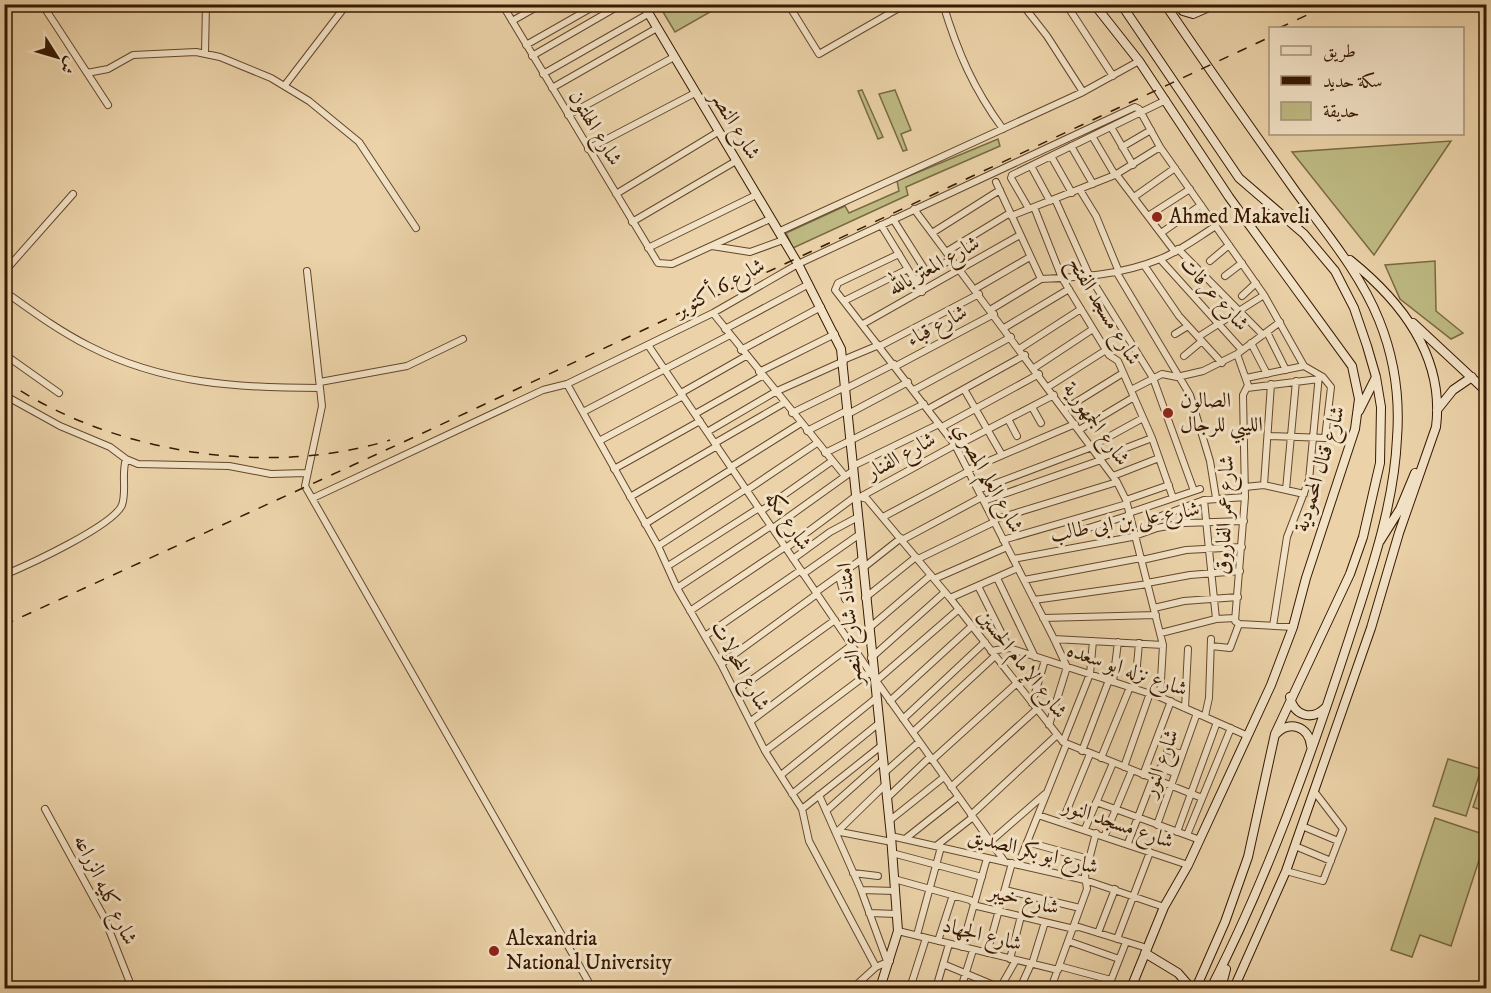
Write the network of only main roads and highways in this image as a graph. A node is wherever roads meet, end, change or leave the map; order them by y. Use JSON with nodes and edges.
{"nodes":[{"id":1,"x":643,"y":4,"type":"edge"},
{"id":2,"x":1094,"y":4,"type":"edge"},
{"id":3,"x":1121,"y":4,"type":"edge"},
{"id":4,"x":1166,"y":4,"type":"edge"},
{"id":5,"x":1178,"y":4,"type":"edge"},
{"id":6,"x":1216,"y":4,"type":"edge"},
{"id":7,"x":1341,"y":252,"type":"junction"},
{"id":8,"x":798,"y":264,"type":"joint"},
{"id":9,"x":1406,"y":316,"type":"junction"},
{"id":10,"x":1472,"y":376,"type":"junction"},
{"id":11,"x":1376,"y":377,"type":"junction"},
{"id":12,"x":1486,"y":390,"type":"edge"},
{"id":13,"x":1438,"y":408,"type":"junction"},
{"id":14,"x":1358,"y":412,"type":"junction"},
{"id":15,"x":1378,"y":544,"type":"junction"},
{"id":16,"x":1290,"y":697,"type":"junction"},
{"id":17,"x":1327,"y":705,"type":"junction"},
{"id":18,"x":1275,"y":734,"type":"junction"},
{"id":19,"x":1311,"y":749,"type":"junction"},
{"id":20,"x":1231,"y":950,"type":"junction"},
{"id":21,"x":1146,"y":951,"type":"junction"},
{"id":22,"x":880,"y":988,"type":"edge"},
{"id":23,"x":1131,"y":988,"type":"edge"},
{"id":24,"x":1191,"y":988,"type":"edge"},
{"id":25,"x":1196,"y":988,"type":"edge"},
{"id":26,"x":1211,"y":988,"type":"edge"},
{"id":27,"x":1221,"y":988,"type":"edge"},
{"id":28,"x":1234,"y":988,"type":"edge"}],
"edges":[{"from":1,"to":8,"type":"main road","name":"شارع النصر"},
{"from":2,"to":14,"type":"main road","name":"شارع قنال المحمودية"},
{"from":3,"to":11,"type":"main road","name":"شارع قنال المحمودية"},
{"from":4,"to":7,"type":"main road"},
{"from":5,"to":6,"type":"main road"},
{"from":7,"to":9,"type":"main road"},
{"from":7,"to":15,"type":"main road"},
{"from":8,"to":22,"type":"main road","name":"امتداد شارع النصر"},
{"from":9,"to":10,"type":"main road"},
{"from":9,"to":13,"type":"main road"},
{"from":10,"to":12,"type":"main road"},
{"from":10,"to":13,"type":"main road"},
{"from":11,"to":14,"type":"main road"},
{"from":11,"to":16,"type":"main road","name":"شارع قنال المحمودية"},
{"from":13,"to":15,"type":"main road"},
{"from":13,"to":28,"type":"main road"},
{"from":14,"to":21,"type":"main road","name":"شارع قنال المحمودية"},
{"from":15,"to":17,"type":"main road"},
{"from":16,"to":17,"type":"main road"},
{"from":16,"to":18,"type":"main road","name":"شارع قنال المحمودية"},
{"from":17,"to":19,"type":"main road"},
{"from":18,"to":19,"type":"main road"},
{"from":18,"to":25,"type":"main road","name":"شارع قنال المحمودية"},
{"from":19,"to":20,"type":"main road"},
{"from":20,"to":26,"type":"main road"},
{"from":20,"to":27,"type":"main road"},
{"from":21,"to":23,"type":"main road","name":"شارع قنال المحمودية"},
{"from":21,"to":24,"type":"main road"}]}
